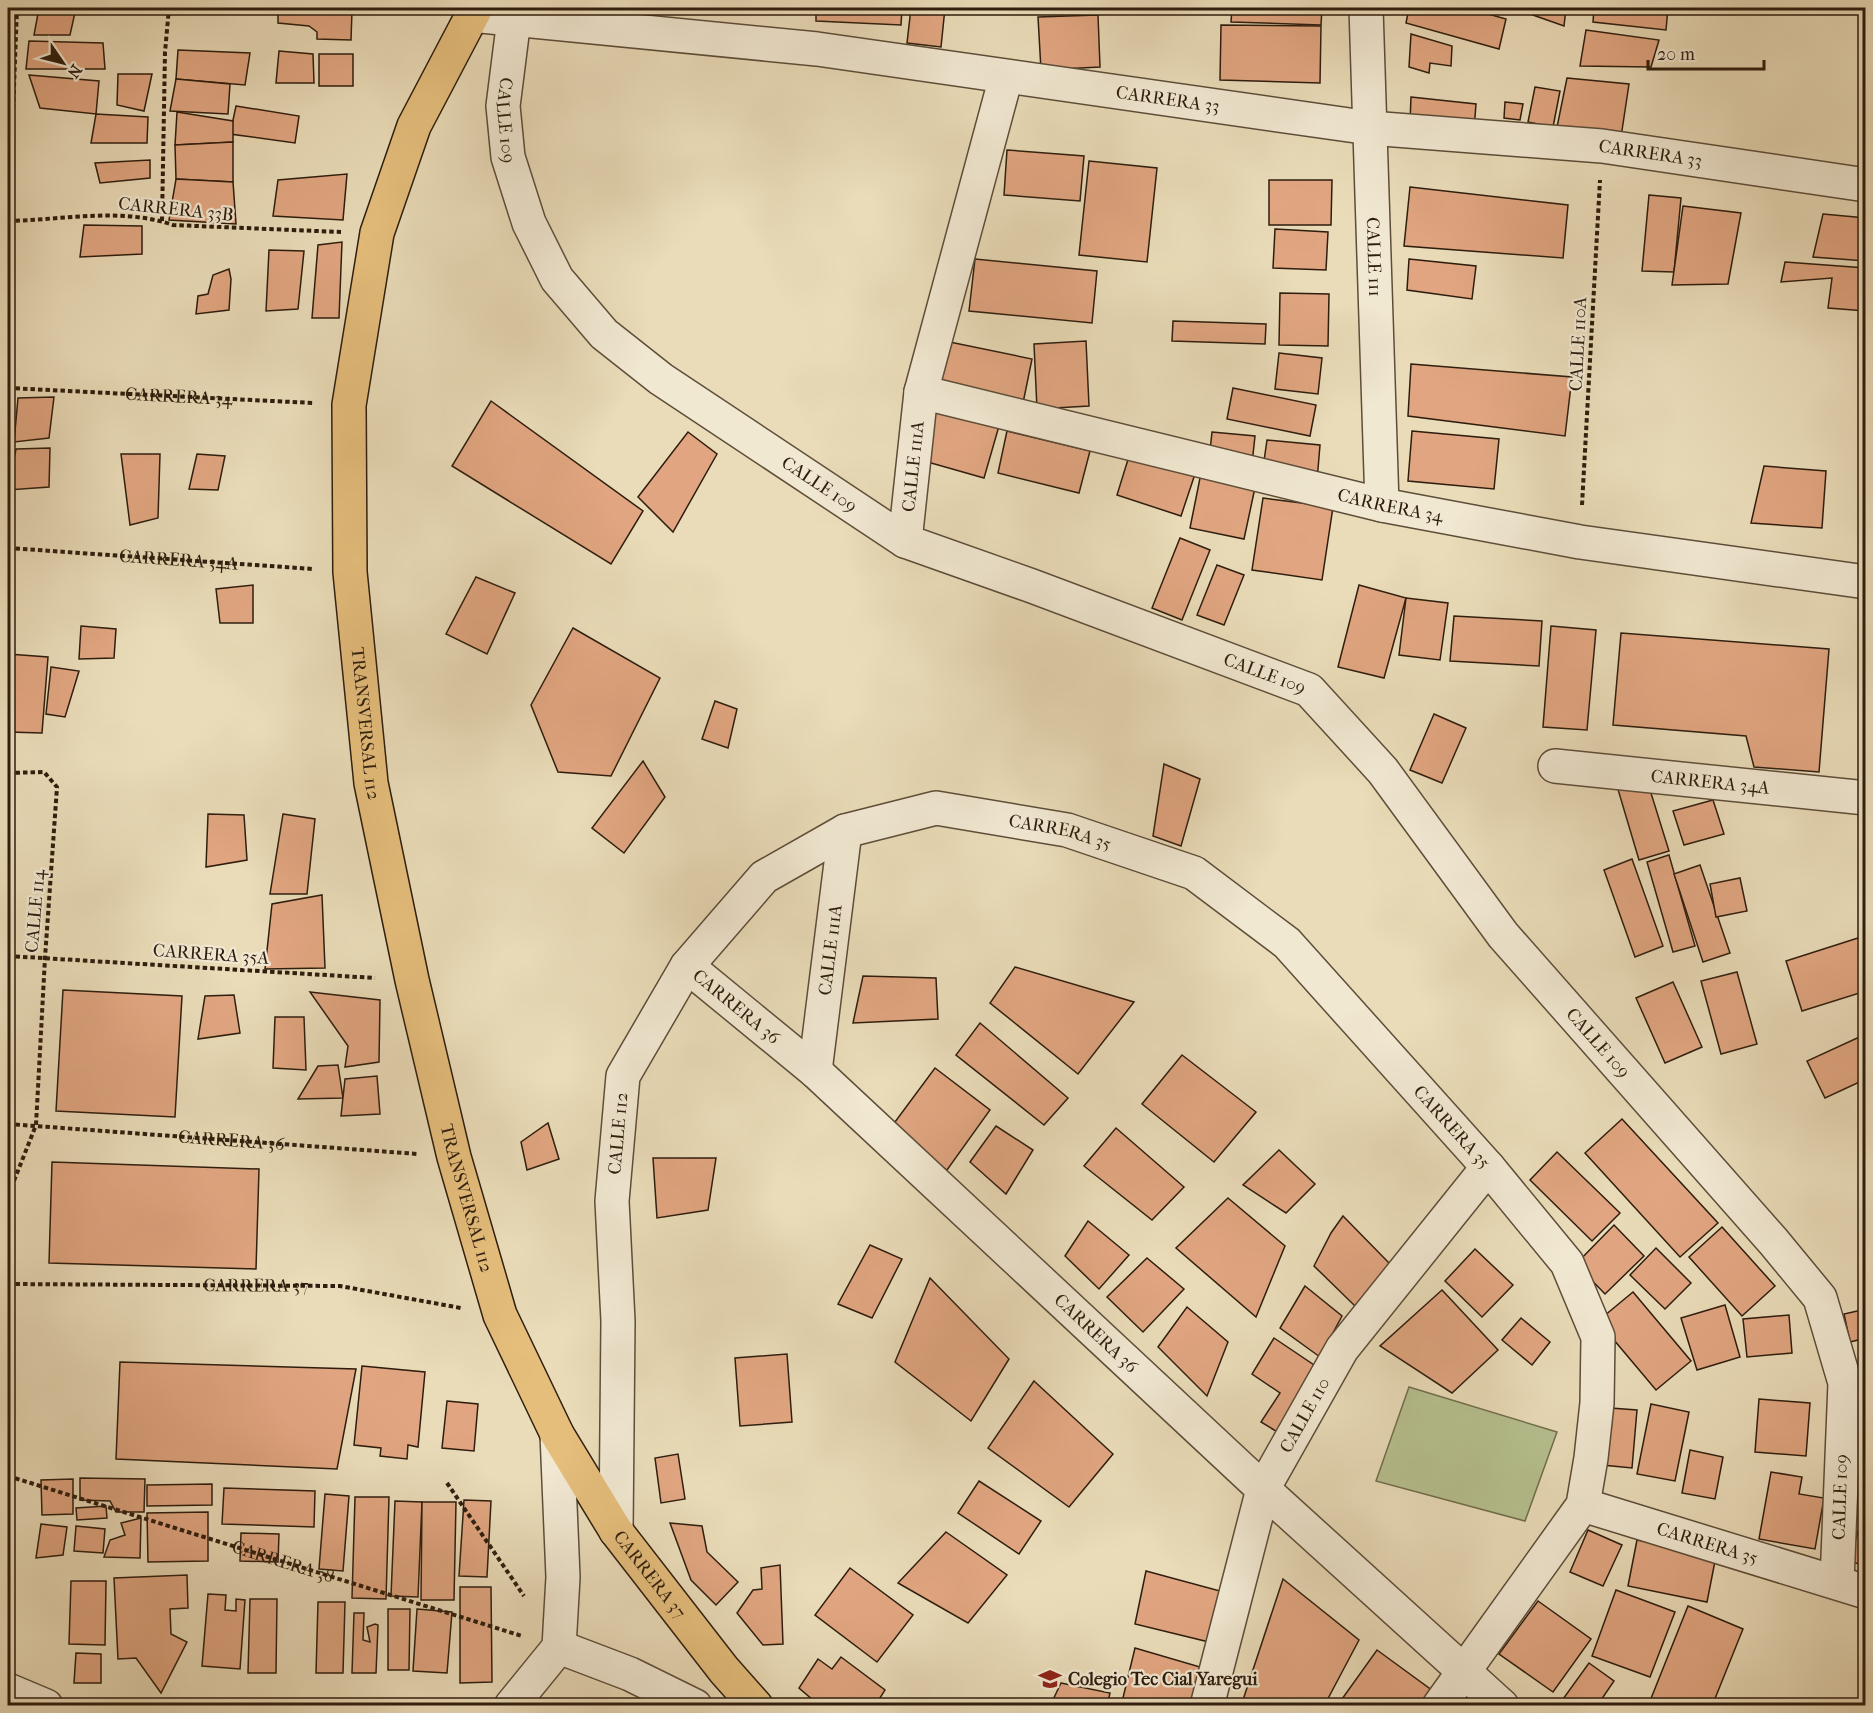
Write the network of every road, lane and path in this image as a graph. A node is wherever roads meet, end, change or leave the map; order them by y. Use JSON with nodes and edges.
{"nodes":[{"id":1,"x":17,"y":8,"type":"edge"},
{"id":2,"x":169,"y":8,"type":"edge"},
{"id":3,"x":1366,"y":8,"type":"edge"},
{"id":4,"x":473,"y":11,"type":"edge"},
{"id":5,"x":514,"y":19,"type":"junction"},
{"id":6,"x":15,"y":51,"type":"junction"},
{"id":7,"x":8,"y":52,"type":"edge"},
{"id":8,"x":1006,"y":77,"type":"junction"},
{"id":9,"x":1370,"y":128,"type":"junction"},
{"id":10,"x":1602,"y":146,"type":"junction"},
{"id":11,"x":1866,"y":185,"type":"edge"},
{"id":12,"x":8,"y":221,"type":"edge"},
{"id":13,"x":162,"y":221,"type":"junction"},
{"id":14,"x":377,"y":233,"type":"junction"},
{"id":15,"x":8,"y":244,"type":"edge"},
{"id":16,"x":8,"y":387,"type":"edge"},
{"id":17,"x":921,"y":392,"type":"junction"},
{"id":18,"x":349,"y":405,"type":"junction"},
{"id":19,"x":1382,"y":505,"type":"junction"},
{"id":20,"x":905,"y":542,"type":"junction"},
{"id":21,"x":1580,"y":542,"type":"junction"},
{"id":22,"x":8,"y":548,"type":"edge"},
{"id":23,"x":350,"y":572,"type":"junction"},
{"id":24,"x":1866,"y":582,"type":"edge"},
{"id":25,"x":1555,"y":766,"type":"dead end"},
{"id":26,"x":8,"y":773,"type":"edge"},
{"id":27,"x":1866,"y":798,"type":"edge"},
{"id":28,"x":845,"y":831,"type":"junction"},
{"id":29,"x":8,"y":956,"type":"edge"},
{"id":30,"x":45,"y":957,"type":"junction"},
{"id":31,"x":687,"y":966,"type":"junction"},
{"id":32,"x":412,"y":980,"type":"junction"},
{"id":33,"x":815,"y":1071,"type":"junction"},
{"id":34,"x":8,"y":1124,"type":"edge"},
{"id":35,"x":36,"y":1125,"type":"junction"},
{"id":36,"x":454,"y":1157,"type":"junction"},
{"id":37,"x":1488,"y":1167,"type":"junction"},
{"id":38,"x":8,"y":1196,"type":"edge"},
{"id":39,"x":8,"y":1284,"type":"edge"},
{"id":40,"x":500,"y":1316,"type":"junction"},
{"id":41,"x":557,"y":1434,"type":"junction"},
{"id":42,"x":8,"y":1476,"type":"edge"},
{"id":43,"x":447,"y":1483,"type":"dead end"},
{"id":44,"x":1263,"y":1489,"type":"junction"},
{"id":45,"x":1583,"y":1505,"type":"junction"},
{"id":46,"x":616,"y":1531,"type":"junction"},
{"id":47,"x":1851,"y":1587,"type":"edge"},
{"id":48,"x":526,"y":1599,"type":"dead end"},
{"id":49,"x":559,"y":1647,"type":"junction"},
{"id":50,"x":1463,"y":1671,"type":"junction"},
{"id":51,"x":8,"y":1690,"type":"edge"},
{"id":52,"x":46,"y":1706,"type":"edge"},
{"id":53,"x":511,"y":1706,"type":"edge"},
{"id":54,"x":695,"y":1706,"type":"edge"},
{"id":55,"x":756,"y":1706,"type":"edge"},
{"id":56,"x":1207,"y":1706,"type":"edge"},
{"id":57,"x":1439,"y":1706,"type":"edge"},
{"id":58,"x":1502,"y":1706,"type":"edge"}],
"edges":[{"from":1,"to":6,"type":"path"},
{"from":2,"to":13,"type":"path"},
{"from":3,"to":9,"type":"street","name":"CALLE 111"},
{"from":4,"to":5,"type":"street","name":"CARRERA 33"},
{"from":4,"to":14,"type":"main road","name":"TRANSVERSAL 112"},
{"from":5,"to":8,"type":"street","name":"CARRERA 33"},
{"from":5,"to":20,"type":"street","name":"CALLE 109"},
{"from":6,"to":7,"type":"path"},
{"from":6,"to":12,"type":"path"},
{"from":8,"to":9,"type":"street","name":"CARRERA 33"},
{"from":8,"to":17,"type":"street","name":"CALLE 111A"},
{"from":9,"to":10,"type":"street","name":"CARRERA 33"},
{"from":9,"to":19,"type":"street","name":"CALLE 111"},
{"from":10,"to":11,"type":"street","name":"CARRERA 33"},
{"from":10,"to":21,"type":"path","name":"CALLE 110A"},
{"from":12,"to":13,"type":"path","name":"CARRERA 33B"},
{"from":12,"to":15,"type":"path"},
{"from":13,"to":14,"type":"path","name":"CARRERA 33B"},
{"from":14,"to":18,"type":"main road","name":"TRANSVERSAL 112"},
{"from":16,"to":18,"type":"path","name":"CARRERA 34"},
{"from":17,"to":19,"type":"street","name":"CARRERA 34"},
{"from":17,"to":20,"type":"street","name":"CALLE 111A"},
{"from":18,"to":23,"type":"main road","name":"TRANSVERSAL 112"},
{"from":19,"to":21,"type":"street","name":"CARRERA 34"},
{"from":20,"to":47,"type":"street","name":"CALLE 109"},
{"from":21,"to":24,"type":"street","name":"CARRERA 34"},
{"from":22,"to":23,"type":"path","name":"CARRERA 34A"},
{"from":23,"to":32,"type":"main road","name":"TRANSVERSAL 112"},
{"from":25,"to":27,"type":"street","name":"CARRERA 34A"},
{"from":26,"to":30,"type":"path","name":"CALLE 114"},
{"from":28,"to":31,"type":"street","name":"CALLE 112"},
{"from":28,"to":33,"type":"street","name":"CALLE 111A"},
{"from":28,"to":37,"type":"street","name":"CARRERA 35"},
{"from":29,"to":30,"type":"path","name":"CARRERA 35A"},
{"from":30,"to":32,"type":"path","name":"CARRERA 35A"},
{"from":30,"to":35,"type":"path","name":"CALLE 114"},
{"from":31,"to":33,"type":"street","name":"CARRERA 36"},
{"from":31,"to":46,"type":"street","name":"CALLE 112"},
{"from":32,"to":36,"type":"main road","name":"TRANSVERSAL 112"},
{"from":33,"to":44,"type":"street","name":"CARRERA 36"},
{"from":34,"to":35,"type":"path","name":"CARRERA 36"},
{"from":35,"to":36,"type":"path","name":"CARRERA 36"},
{"from":35,"to":38,"type":"path","name":"CALLE 114"},
{"from":36,"to":40,"type":"main road","name":"TRANSVERSAL 112"},
{"from":37,"to":44,"type":"street","name":"CALLE 110"},
{"from":37,"to":45,"type":"street","name":"CARRERA 35"},
{"from":39,"to":40,"type":"path","name":"CARRERA 37"},
{"from":40,"to":41,"type":"main road","name":"TRANSVERSAL 112"},
{"from":41,"to":46,"type":"main road","name":"CARRERA 37"},
{"from":41,"to":49,"type":"street"},
{"from":42,"to":49,"type":"path","name":"CARRERA 38"},
{"from":43,"to":48,"type":"path"},
{"from":44,"to":50,"type":"street","name":"CARRERA 36"},
{"from":44,"to":56,"type":"street","name":"CALLE 110"},
{"from":45,"to":47,"type":"street","name":"CARRERA 35"},
{"from":45,"to":50,"type":"street"},
{"from":46,"to":55,"type":"main road","name":"CARRERA 37"},
{"from":49,"to":53,"type":"street"},
{"from":49,"to":54,"type":"street"},
{"from":50,"to":57,"type":"street"},
{"from":50,"to":58,"type":"street","name":"CARRERA 36"},
{"from":51,"to":52,"type":"street"}]}
